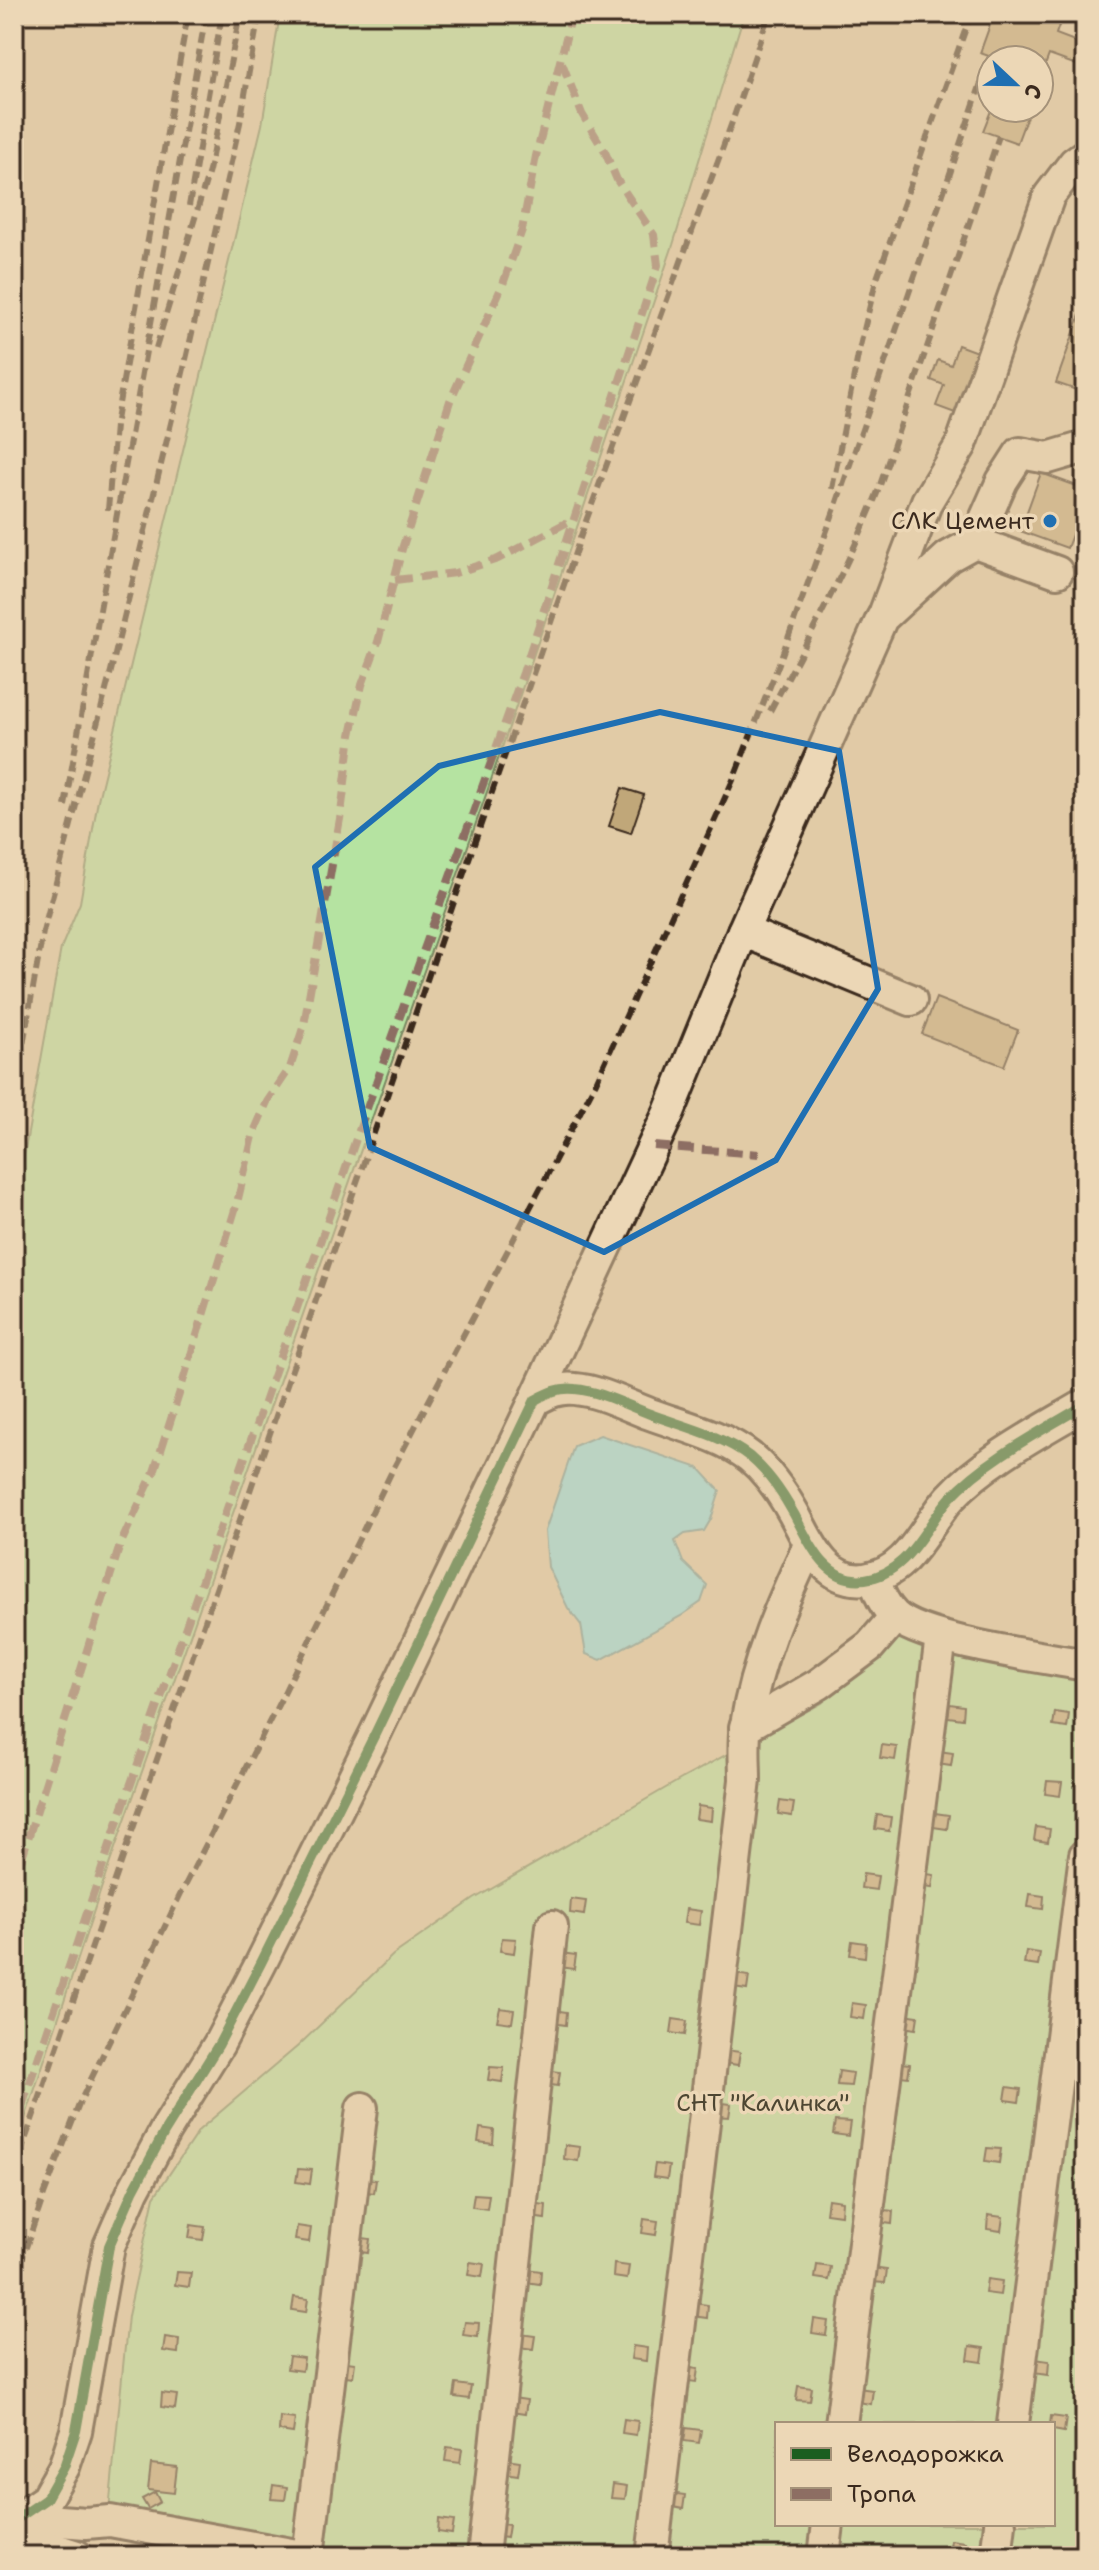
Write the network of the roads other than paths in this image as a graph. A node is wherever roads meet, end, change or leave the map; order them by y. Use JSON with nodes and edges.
{"nodes":[{"id":1,"x":1085,"y":155,"type":"edge"},
{"id":2,"x":1085,"y":447,"type":"edge"},
{"id":3,"x":1048,"y":458,"type":"junction"},
{"id":4,"x":1085,"y":472,"type":"edge"},
{"id":5,"x":975,"y":542,"type":"junction"},
{"id":6,"x":1057,"y":572,"type":"dead end"},
{"id":7,"x":882,"y":618,"type":"junction"},
{"id":8,"x":743,"y":931,"type":"junction"},
{"id":9,"x":911,"y":1000,"type":"dead end"},
{"id":10,"x":535,"y":1400,"type":"junction"},
{"id":11,"x":1085,"y":1405,"type":"edge"},
{"id":12,"x":809,"y":1545,"type":"junction"},
{"id":13,"x":874,"y":1577,"type":"junction"},
{"id":14,"x":895,"y":1617,"type":"junction"},
{"id":15,"x":941,"y":1637,"type":"junction"},
{"id":16,"x":1085,"y":1665,"type":"edge"},
{"id":17,"x":745,"y":1727,"type":"junction"},
{"id":18,"x":1085,"y":1855,"type":"edge"},
{"id":19,"x":552,"y":1926,"type":"dead end"},
{"id":20,"x":362,"y":2108,"type":"dead end"},
{"id":21,"x":841,"y":2422,"type":"edge"},
{"id":22,"x":1013,"y":2422,"type":"edge"},
{"id":23,"x":16,"y":2525,"type":"edge"},
{"id":24,"x":828,"y":2526,"type":"edge"},
{"id":25,"x":1000,"y":2526,"type":"edge"},
{"id":26,"x":77,"y":2556,"type":"edge"},
{"id":27,"x":305,"y":2556,"type":"edge"},
{"id":28,"x":483,"y":2556,"type":"edge"},
{"id":29,"x":652,"y":2556,"type":"edge"},
{"id":30,"x":824,"y":2556,"type":"edge"},
{"id":31,"x":996,"y":2556,"type":"edge"}],
"edges":[{"from":1,"to":7,"type":"street"},
{"from":2,"to":3,"type":"street"},
{"from":3,"to":4,"type":"street"},
{"from":3,"to":5,"type":"street"},
{"from":5,"to":6,"type":"street"},
{"from":5,"to":7,"type":"street"},
{"from":7,"to":8,"type":"street"},
{"from":8,"to":9,"type":"street"},
{"from":8,"to":10,"type":"street"},
{"from":10,"to":12,"type":"street"},
{"from":10,"to":23,"type":"street"},
{"from":11,"to":13,"type":"street"},
{"from":12,"to":13,"type":"street"},
{"from":12,"to":17,"type":"street"},
{"from":13,"to":14,"type":"street"},
{"from":14,"to":15,"type":"street"},
{"from":14,"to":17,"type":"street"},
{"from":15,"to":16,"type":"street"},
{"from":15,"to":21,"type":"street"},
{"from":17,"to":29,"type":"street"},
{"from":18,"to":22,"type":"street"},
{"from":19,"to":28,"type":"street"},
{"from":20,"to":27,"type":"street"},
{"from":23,"to":26,"type":"street"},
{"from":23,"to":27,"type":"street"},
{"from":24,"to":30,"type":"street"},
{"from":25,"to":31,"type":"street"}]}
